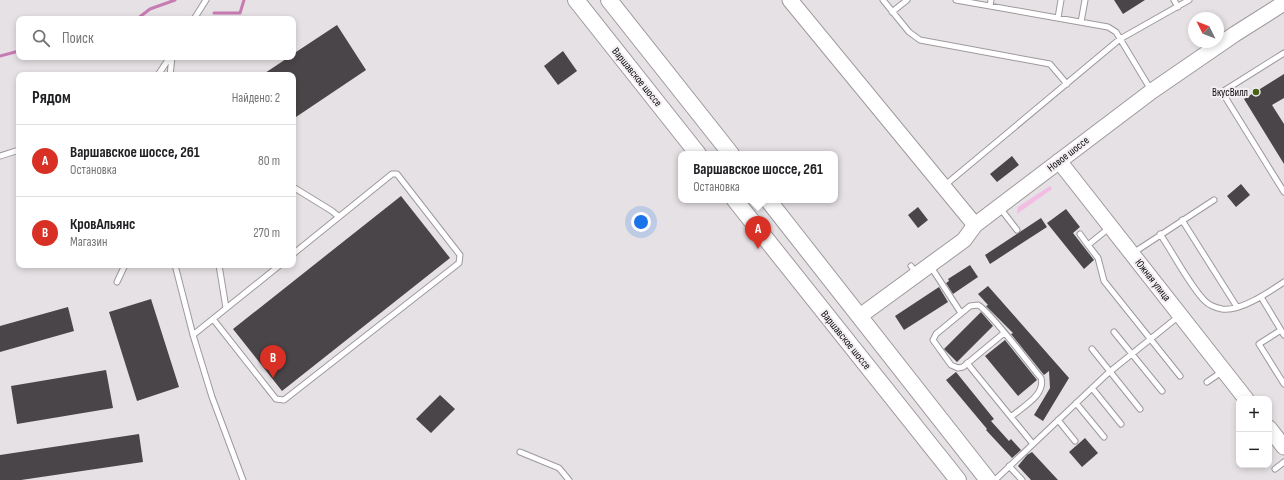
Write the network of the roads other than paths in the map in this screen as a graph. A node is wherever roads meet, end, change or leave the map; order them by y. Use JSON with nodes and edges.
{"nodes":[{"id":1,"x":206,"y":0,"type":"edge"},
{"id":2,"x":576,"y":0,"type":"edge"},
{"id":3,"x":609,"y":0,"type":"edge"},
{"id":4,"x":790,"y":0,"type":"edge"},
{"id":5,"x":883,"y":0,"type":"edge"},
{"id":6,"x":906,"y":0,"type":"edge"},
{"id":7,"x":960,"y":0,"type":"edge"},
{"id":8,"x":991,"y":0,"type":"edge"},
{"id":9,"x":1061,"y":0,"type":"edge"},
{"id":10,"x":1085,"y":0,"type":"edge"},
{"id":11,"x":1174,"y":0,"type":"edge"},
{"id":12,"x":1189,"y":0,"type":"edge"},
{"id":13,"x":1284,"y":3,"type":"edge"},
{"id":14,"x":990,"y":6,"type":"junction"},
{"id":15,"x":1178,"y":7,"type":"junction"},
{"id":16,"x":892,"y":12,"type":"junction"},
{"id":17,"x":196,"y":16,"type":"edge"},
{"id":18,"x":1058,"y":18,"type":"junction"},
{"id":19,"x":1081,"y":22,"type":"junction"},
{"id":20,"x":1120,"y":39,"type":"junction"},
{"id":21,"x":1284,"y":53,"type":"edge"},
{"id":22,"x":169,"y":60,"type":"edge"},
{"id":23,"x":171,"y":60,"type":"edge"},
{"id":24,"x":160,"y":72,"type":"edge"},
{"id":25,"x":170,"y":72,"type":"edge"},
{"id":26,"x":1067,"y":84,"type":"junction"},
{"id":27,"x":1152,"y":91,"type":"junction"},
{"id":28,"x":16,"y":151,"type":"edge"},
{"id":29,"x":696,"y":151,"type":"edge"},
{"id":30,"x":729,"y":151,"type":"edge"},
{"id":31,"x":0,"y":156,"type":"edge"},
{"id":32,"x":1059,"y":161,"type":"junction"},
{"id":33,"x":943,"y":186,"type":"junction"},
{"id":34,"x":296,"y":189,"type":"edge"},
{"id":35,"x":1284,"y":192,"type":"edge"},
{"id":36,"x":1214,"y":200,"type":"dead end"},
{"id":37,"x":737,"y":203,"type":"edge"},
{"id":38,"x":770,"y":203,"type":"edge"},
{"id":39,"x":1000,"y":207,"type":"junction"},
{"id":40,"x":339,"y":217,"type":"junction"},
{"id":41,"x":1182,"y":220,"type":"junction"},
{"id":42,"x":975,"y":225,"type":"junction"},
{"id":43,"x":1111,"y":227,"type":"junction"},
{"id":44,"x":1016,"y":230,"type":"dead end"},
{"id":45,"x":1080,"y":234,"type":"dead end"},
{"id":46,"x":1160,"y":234,"type":"junction"},
{"id":47,"x":1088,"y":245,"type":"junction"},
{"id":48,"x":296,"y":252,"type":"edge"},
{"id":49,"x":1132,"y":254,"type":"junction"},
{"id":50,"x":930,"y":266,"type":"junction"},
{"id":51,"x":124,"y":268,"type":"edge"},
{"id":52,"x":176,"y":268,"type":"edge"},
{"id":53,"x":219,"y":268,"type":"edge"},
{"id":54,"x":276,"y":268,"type":"edge"},
{"id":55,"x":117,"y":282,"type":"dead end"},
{"id":56,"x":1284,"y":282,"type":"edge"},
{"id":57,"x":1261,"y":297,"type":"junction"},
{"id":58,"x":1237,"y":307,"type":"junction"},
{"id":59,"x":226,"y":308,"type":"junction"},
{"id":60,"x":961,"y":313,"type":"junction"},
{"id":61,"x":1180,"y":315,"type":"junction"},
{"id":62,"x":860,"y":316,"type":"junction"},
{"id":63,"x":212,"y":319,"type":"junction"},
{"id":64,"x":1281,"y":330,"type":"junction"},
{"id":65,"x":1114,"y":332,"type":"dead end"},
{"id":66,"x":1004,"y":333,"type":"junction"},
{"id":67,"x":193,"y":335,"type":"junction"},
{"id":68,"x":1284,"y":335,"type":"edge"},
{"id":69,"x":1150,"y":339,"type":"junction"},
{"id":70,"x":1092,"y":349,"type":"dead end"},
{"id":71,"x":1132,"y":354,"type":"junction"},
{"id":72,"x":967,"y":364,"type":"junction"},
{"id":73,"x":1224,"y":370,"type":"junction"},
{"id":74,"x":1110,"y":372,"type":"junction"},
{"id":75,"x":1180,"y":376,"type":"dead end"},
{"id":76,"x":1207,"y":382,"type":"dead end"},
{"id":77,"x":1284,"y":384,"type":"edge"},
{"id":78,"x":1092,"y":388,"type":"junction"},
{"id":79,"x":1162,"y":391,"type":"dead end"},
{"id":80,"x":1244,"y":396,"type":"edge"},
{"id":81,"x":1076,"y":403,"type":"junction"},
{"id":82,"x":1140,"y":409,"type":"dead end"},
{"id":83,"x":1011,"y":417,"type":"junction"},
{"id":84,"x":1058,"y":420,"type":"junction"},
{"id":85,"x":1121,"y":424,"type":"dead end"},
{"id":86,"x":1272,"y":432,"type":"edge"},
{"id":87,"x":1104,"y":437,"type":"dead end"},
{"id":88,"x":1075,"y":441,"type":"dead end"},
{"id":89,"x":1033,"y":444,"type":"junction"},
{"id":90,"x":1284,"y":447,"type":"edge"},
{"id":91,"x":520,"y":452,"type":"dead end"},
{"id":92,"x":1284,"y":462,"type":"edge"},
{"id":93,"x":1009,"y":466,"type":"junction"},
{"id":94,"x":1275,"y":469,"type":"dead end"},
{"id":95,"x":243,"y":480,"type":"edge"},
{"id":96,"x":569,"y":480,"type":"edge"},
{"id":97,"x":958,"y":480,"type":"edge"},
{"id":98,"x":988,"y":480,"type":"edge"},
{"id":99,"x":995,"y":480,"type":"edge"},
{"id":100,"x":1022,"y":480,"type":"edge"}],
"edges":[{"from":1,"to":17,"type":"lane"},
{"from":2,"to":29,"type":"main road","name":"Варшавское шоссе"},
{"from":3,"to":30,"type":"main road"},
{"from":4,"to":33,"type":"street"},
{"from":5,"to":16,"type":"lane"},
{"from":6,"to":16,"type":"lane"},
{"from":7,"to":14,"type":"lane"},
{"from":8,"to":14,"type":"lane"},
{"from":9,"to":18,"type":"lane"},
{"from":10,"to":19,"type":"lane"},
{"from":11,"to":15,"type":"lane"},
{"from":12,"to":15,"type":"lane"},
{"from":13,"to":27,"type":"street","name":"Новое шоссе"},
{"from":14,"to":18,"type":"lane"},
{"from":15,"to":20,"type":"lane"},
{"from":16,"to":26,"type":"lane"},
{"from":18,"to":19,"type":"lane"},
{"from":19,"to":20,"type":"lane"},
{"from":20,"to":26,"type":"lane"},
{"from":20,"to":27,"type":"lane"},
{"from":21,"to":35,"type":"lane"},
{"from":22,"to":24,"type":"lane"},
{"from":23,"to":25,"type":"lane"},
{"from":26,"to":33,"type":"lane"},
{"from":27,"to":32,"type":"street","name":"Новое шоссе"},
{"from":28,"to":31,"type":"lane"},
{"from":32,"to":39,"type":"street","name":"Новое шоссе"},
{"from":32,"to":43,"type":"street","name":"Южная улица"},
{"from":33,"to":42,"type":"street"},
{"from":34,"to":40,"type":"lane"},
{"from":36,"to":41,"type":"lane"},
{"from":37,"to":97,"type":"main road","name":"Варшавское шоссе"},
{"from":38,"to":62,"type":"main road"},
{"from":39,"to":42,"type":"street","name":"Новое шоссе"},
{"from":39,"to":44,"type":"lane"},
{"from":40,"to":48,"type":"lane"},
{"from":40,"to":63,"type":"lane"},
{"from":41,"to":46,"type":"lane"},
{"from":41,"to":58,"type":"lane"},
{"from":42,"to":50,"type":"street","name":"Новое шоссе"},
{"from":43,"to":47,"type":"lane"},
{"from":43,"to":49,"type":"street","name":"Южная улица"},
{"from":45,"to":47,"type":"lane"},
{"from":46,"to":49,"type":"lane"},
{"from":46,"to":58,"type":"lane"},
{"from":47,"to":69,"type":"lane"},
{"from":49,"to":61,"type":"street","name":"Южная улица"},
{"from":50,"to":60,"type":"lane"},
{"from":50,"to":62,"type":"street","name":"Новое шоссе"},
{"from":51,"to":55,"type":"lane"},
{"from":52,"to":67,"type":"lane"},
{"from":53,"to":59,"type":"lane"},
{"from":54,"to":59,"type":"lane"},
{"from":56,"to":57,"type":"lane"},
{"from":57,"to":58,"type":"lane"},
{"from":57,"to":64,"type":"lane"},
{"from":59,"to":63,"type":"lane"},
{"from":60,"to":66,"type":"lane"},
{"from":60,"to":72,"type":"lane"},
{"from":61,"to":69,"type":"lane"},
{"from":61,"to":73,"type":"street","name":"Южная улица"},
{"from":62,"to":98,"type":"main road"},
{"from":63,"to":67,"type":"lane"},
{"from":64,"to":68,"type":"lane"},
{"from":64,"to":77,"type":"lane"},
{"from":65,"to":71,"type":"lane"},
{"from":66,"to":72,"type":"lane"},
{"from":66,"to":83,"type":"lane"},
{"from":67,"to":95,"type":"lane"},
{"from":69,"to":71,"type":"lane"},
{"from":69,"to":75,"type":"lane"},
{"from":70,"to":74,"type":"lane"},
{"from":71,"to":74,"type":"lane"},
{"from":71,"to":79,"type":"lane"},
{"from":72,"to":83,"type":"lane"},
{"from":73,"to":76,"type":"lane"},
{"from":73,"to":80,"type":"street","name":"Южная улица"},
{"from":74,"to":78,"type":"lane"},
{"from":74,"to":82,"type":"lane"},
{"from":78,"to":81,"type":"lane"},
{"from":78,"to":85,"type":"lane"},
{"from":81,"to":84,"type":"lane"},
{"from":81,"to":87,"type":"lane"},
{"from":83,"to":89,"type":"lane"},
{"from":84,"to":88,"type":"lane"},
{"from":84,"to":89,"type":"lane"},
{"from":86,"to":90,"type":"street"},
{"from":89,"to":93,"type":"lane"},
{"from":91,"to":96,"type":"lane"},
{"from":92,"to":94,"type":"lane"},
{"from":93,"to":99,"type":"lane"},
{"from":93,"to":100,"type":"lane"}]}
